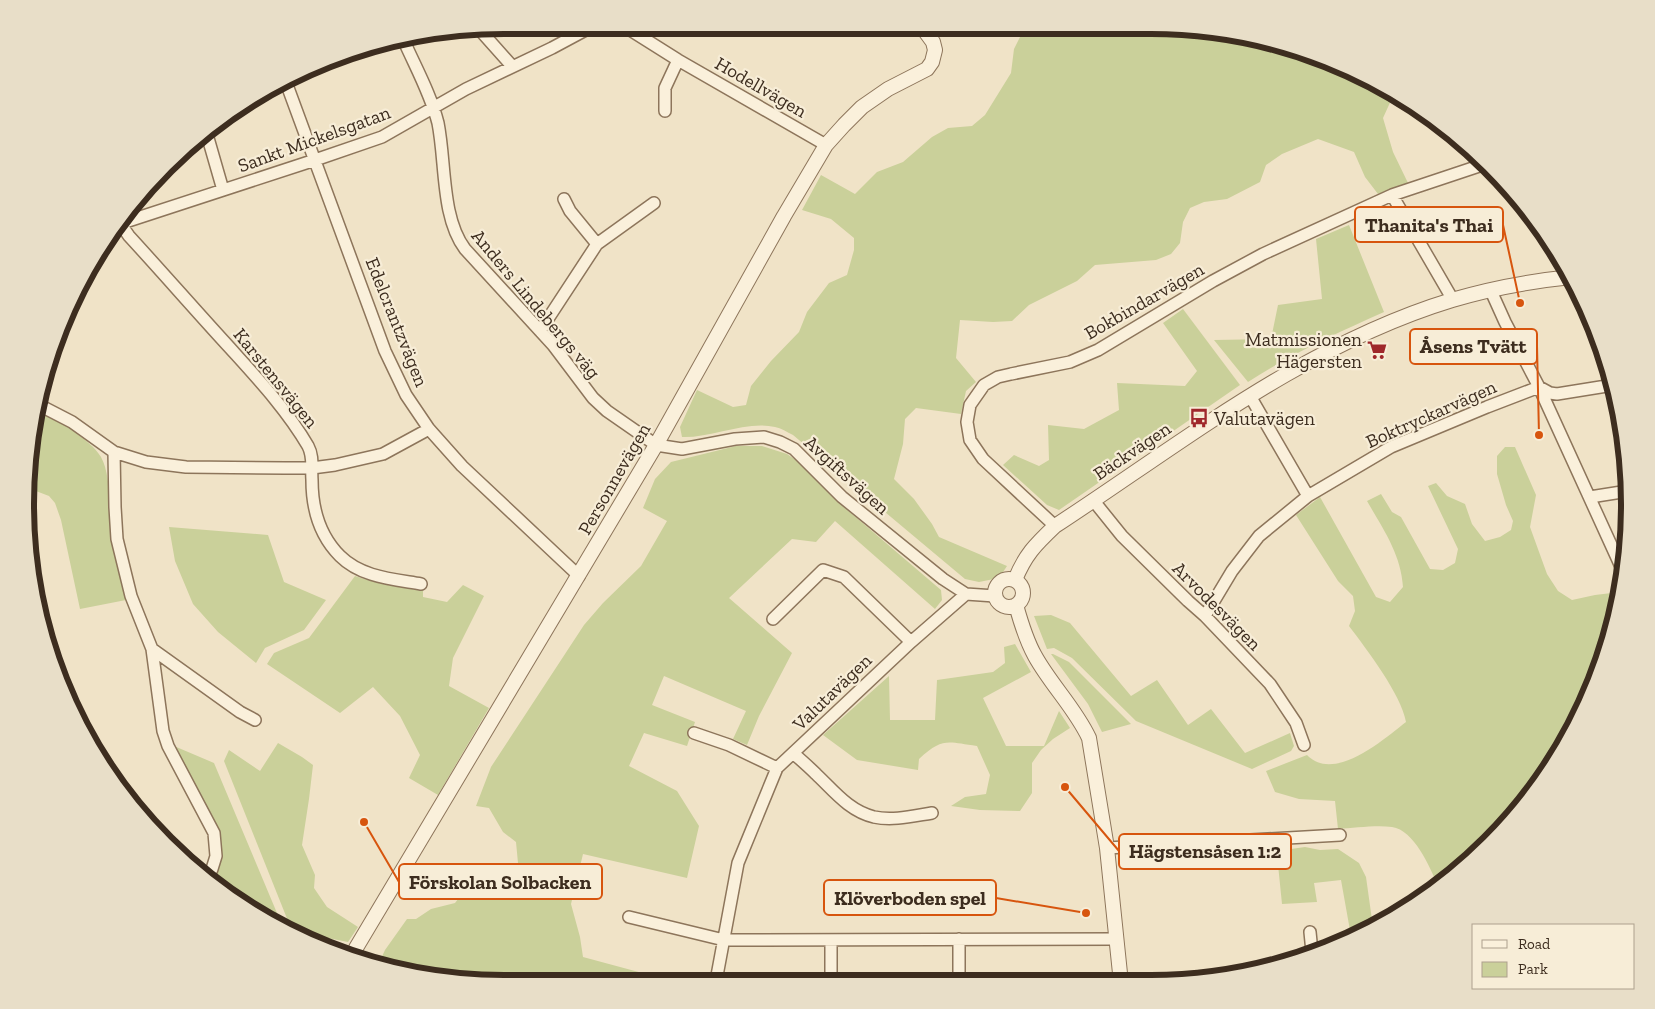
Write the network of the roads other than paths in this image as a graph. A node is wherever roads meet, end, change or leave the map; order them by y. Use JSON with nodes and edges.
{"nodes":[{"id":1,"x":578,"y":34,"type":"edge"},
{"id":2,"x":637,"y":34,"type":"edge"},
{"id":3,"x":927,"y":34,"type":"edge"},
{"id":4,"x":484,"y":35,"type":"edge"},
{"id":5,"x":405,"y":45,"type":"edge"},
{"id":6,"x":678,"y":60,"type":"junction"},
{"id":7,"x":512,"y":66,"type":"junction"},
{"id":8,"x":288,"y":86,"type":"edge"},
{"id":9,"x":433,"y":108,"type":"junction"},
{"id":10,"x":665,"y":110,"type":"dead end"},
{"id":11,"x":208,"y":139,"type":"edge"},
{"id":12,"x":826,"y":146,"type":"junction"},
{"id":13,"x":315,"y":160,"type":"junction"},
{"id":14,"x":1477,"y":167,"type":"edge"},
{"id":15,"x":223,"y":190,"type":"junction"},
{"id":16,"x":1392,"y":195,"type":"junction"},
{"id":17,"x":564,"y":199,"type":"dead end"},
{"id":18,"x":654,"y":204,"type":"dead end"},
{"id":19,"x":129,"y":221,"type":"edge"},
{"id":20,"x":123,"y":229,"type":"edge"},
{"id":21,"x":597,"y":244,"type":"junction"},
{"id":22,"x":1563,"y":278,"type":"edge"},
{"id":23,"x":1491,"y":291,"type":"junction"},
{"id":24,"x":1453,"y":300,"type":"junction"},
{"id":25,"x":540,"y":331,"type":"junction"},
{"id":26,"x":1606,"y":386,"type":"edge"},
{"id":27,"x":1539,"y":387,"type":"junction"},
{"id":28,"x":1250,"y":396,"type":"junction"},
{"id":29,"x":44,"y":408,"type":"edge"},
{"id":30,"x":429,"y":429,"type":"junction"},
{"id":31,"x":656,"y":445,"type":"junction"},
{"id":32,"x":114,"y":452,"type":"junction"},
{"id":33,"x":312,"y":468,"type":"junction"},
{"id":34,"x":1621,"y":493,"type":"edge"},
{"id":35,"x":1308,"y":496,"type":"junction"},
{"id":36,"x":1590,"y":497,"type":"junction"},
{"id":37,"x":1094,"y":500,"type":"junction"},
{"id":38,"x":1054,"y":526,"type":"junction"},
{"id":39,"x":1618,"y":559,"type":"edge"},
{"id":40,"x":579,"y":576,"type":"junction"},
{"id":41,"x":1015,"y":580,"type":"junction"},
{"id":42,"x":421,"y":584,"type":"dead end"},
{"id":43,"x":966,"y":594,"type":"junction"},
{"id":44,"x":995,"y":596,"type":"junction"},
{"id":45,"x":1016,"y":605,"type":"junction"},
{"id":46,"x":1205,"y":616,"type":"junction"},
{"id":47,"x":773,"y":619,"type":"dead end"},
{"id":48,"x":911,"y":642,"type":"junction"},
{"id":49,"x":152,"y":649,"type":"junction"},
{"id":50,"x":255,"y":720,"type":"dead end"},
{"id":51,"x":694,"y":733,"type":"dead end"},
{"id":52,"x":1304,"y":745,"type":"dead end"},
{"id":53,"x":793,"y":753,"type":"junction"},
{"id":54,"x":778,"y":768,"type":"junction"},
{"id":55,"x":932,"y":813,"type":"dead end"},
{"id":56,"x":1340,"y":835,"type":"dead end"},
{"id":57,"x":1107,"y":848,"type":"junction"},
{"id":58,"x":211,"y":872,"type":"edge"},
{"id":59,"x":629,"y":917,"type":"dead end"},
{"id":60,"x":1310,"y":932,"type":"dead end"},
{"id":61,"x":959,"y":939,"type":"junction"},
{"id":62,"x":1117,"y":939,"type":"junction"},
{"id":63,"x":724,"y":940,"type":"junction"},
{"id":64,"x":831,"y":940,"type":"junction"},
{"id":65,"x":1311,"y":946,"type":"edge"},
{"id":66,"x":355,"y":951,"type":"edge"},
{"id":67,"x":717,"y":975,"type":"edge"},
{"id":68,"x":831,"y":975,"type":"edge"},
{"id":69,"x":959,"y":975,"type":"edge"},
{"id":70,"x":1120,"y":975,"type":"edge"}],
"edges":[{"from":1,"to":7,"type":"street","name":"Sankt Mickelsgatan"},
{"from":2,"to":6,"type":"street","name":"Hodellvägen"},
{"from":3,"to":12,"type":"street","name":"Personnevägen"},
{"from":4,"to":7,"type":"street"},
{"from":5,"to":9,"type":"street","name":"Anders Lindebergs väg"},
{"from":6,"to":10,"type":"street"},
{"from":6,"to":12,"type":"street","name":"Hodellvägen"},
{"from":7,"to":9,"type":"street","name":"Sankt Mickelsgatan"},
{"from":8,"to":13,"type":"street","name":"Edelcrantzvägen"},
{"from":9,"to":13,"type":"street","name":"Sankt Mickelsgatan"},
{"from":9,"to":25,"type":"street","name":"Anders Lindebergs väg"},
{"from":11,"to":15,"type":"street"},
{"from":12,"to":31,"type":"street","name":"Personnevägen"},
{"from":13,"to":15,"type":"street","name":"Sankt Mickelsgatan"},
{"from":13,"to":30,"type":"street","name":"Edelcrantzvägen"},
{"from":14,"to":16,"type":"street","name":"Bokbindarvägen"},
{"from":15,"to":19,"type":"street","name":"Sankt Mickelsgatan"},
{"from":16,"to":24,"type":"street"},
{"from":16,"to":38,"type":"street","name":"Bokbindarvägen"},
{"from":17,"to":21,"type":"street"},
{"from":18,"to":21,"type":"street"},
{"from":20,"to":33,"type":"street","name":"Karstensvägen"},
{"from":21,"to":25,"type":"street"},
{"from":22,"to":23,"type":"street","name":"Bäckvägen"},
{"from":23,"to":24,"type":"street","name":"Bäckvägen"},
{"from":23,"to":27,"type":"street"},
{"from":24,"to":28,"type":"street","name":"Bäckvägen"},
{"from":25,"to":31,"type":"street","name":"Anders Lindebergs väg"},
{"from":26,"to":27,"type":"street"},
{"from":27,"to":35,"type":"street","name":"Boktryckarvägen"},
{"from":27,"to":36,"type":"street"},
{"from":28,"to":35,"type":"street"},
{"from":28,"to":37,"type":"street","name":"Bäckvägen"},
{"from":29,"to":32,"type":"street"},
{"from":30,"to":33,"type":"street"},
{"from":30,"to":40,"type":"street","name":"Edelcrantzvägen"},
{"from":31,"to":40,"type":"street","name":"Personnevägen"},
{"from":31,"to":43,"type":"street","name":"Avgiftsvägen"},
{"from":32,"to":33,"type":"street"},
{"from":32,"to":49,"type":"street"},
{"from":33,"to":42,"type":"street","name":"Karstensvägen"},
{"from":34,"to":36,"type":"street"},
{"from":35,"to":46,"type":"street","name":"Boktryckarvägen"},
{"from":36,"to":39,"type":"street"},
{"from":37,"to":38,"type":"street","name":"Bäckvägen"},
{"from":37,"to":46,"type":"street","name":"Arvodesvägen"},
{"from":38,"to":41,"type":"street","name":"Bäckvägen"},
{"from":40,"to":66,"type":"street","name":"Personnevägen"},
{"from":41,"to":44,"type":"street"},
{"from":41,"to":45,"type":"street"},
{"from":43,"to":44,"type":"street"},
{"from":43,"to":48,"type":"street","name":"Valutavägen"},
{"from":44,"to":45,"type":"street"},
{"from":45,"to":57,"type":"street"},
{"from":46,"to":52,"type":"street","name":"Arvodesvägen"},
{"from":47,"to":48,"type":"street"},
{"from":48,"to":53,"type":"street","name":"Valutavägen"},
{"from":49,"to":50,"type":"street"},
{"from":49,"to":58,"type":"street"},
{"from":51,"to":54,"type":"street"},
{"from":53,"to":54,"type":"street","name":"Valutavägen"},
{"from":53,"to":55,"type":"street"},
{"from":54,"to":63,"type":"street","name":"Valutavägen"},
{"from":56,"to":57,"type":"street"},
{"from":57,"to":62,"type":"street"},
{"from":59,"to":63,"type":"street"},
{"from":60,"to":65,"type":"street"},
{"from":61,"to":62,"type":"street"},
{"from":61,"to":64,"type":"street"},
{"from":61,"to":69,"type":"street"},
{"from":62,"to":70,"type":"street"},
{"from":63,"to":64,"type":"street"},
{"from":63,"to":67,"type":"street","name":"Valutavägen"},
{"from":64,"to":68,"type":"street"}]}
